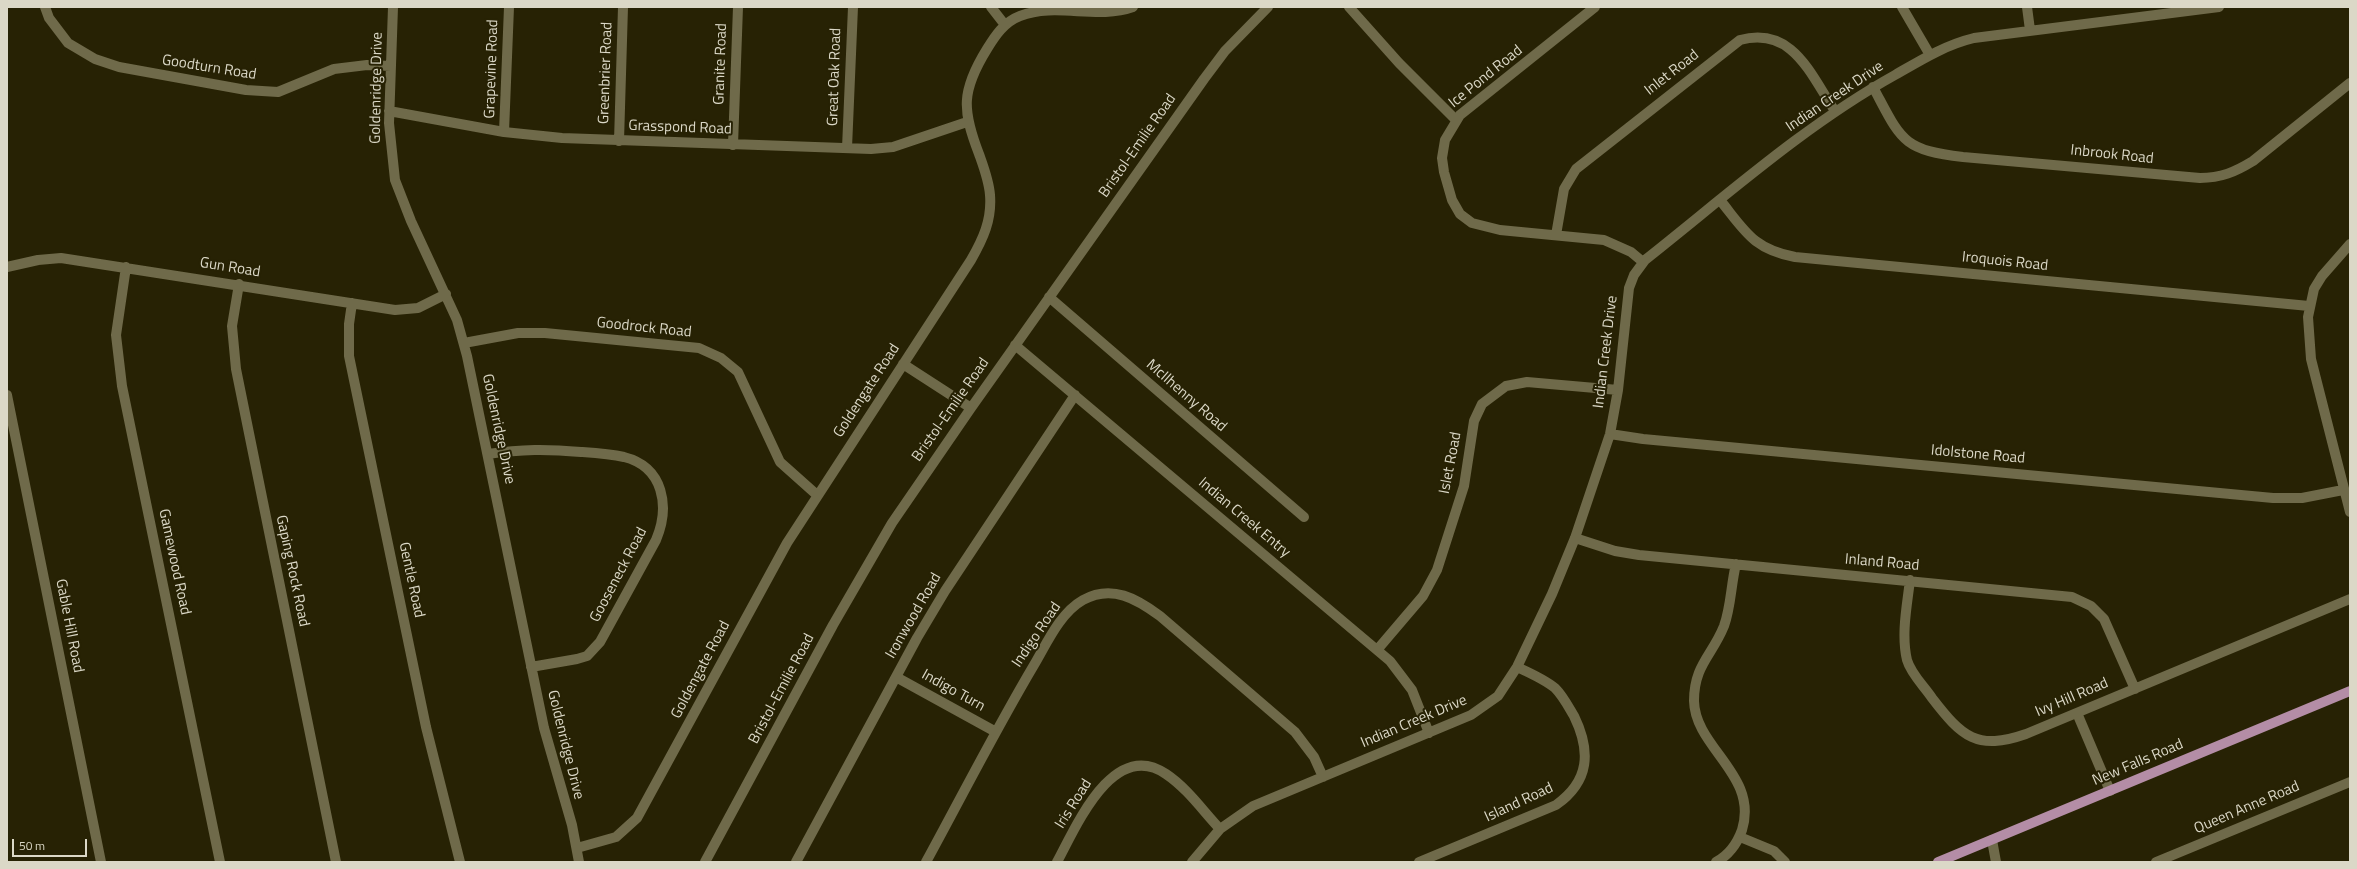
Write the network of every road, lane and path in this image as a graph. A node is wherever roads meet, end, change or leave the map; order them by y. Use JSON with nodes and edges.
{"nodes":[{"id":1,"x":45,"y":7,"type":"edge"},
{"id":2,"x":393,"y":7,"type":"edge"},
{"id":3,"x":509,"y":7,"type":"edge"},
{"id":4,"x":624,"y":7,"type":"edge"},
{"id":5,"x":738,"y":7,"type":"edge"},
{"id":6,"x":853,"y":7,"type":"edge"},
{"id":7,"x":991,"y":7,"type":"edge"},
{"id":8,"x":1134,"y":7,"type":"edge"},
{"id":9,"x":1268,"y":7,"type":"edge"},
{"id":10,"x":1349,"y":7,"type":"edge"},
{"id":11,"x":1595,"y":7,"type":"edge"},
{"id":12,"x":1902,"y":7,"type":"edge"},
{"id":13,"x":2026,"y":7,"type":"edge"},
{"id":14,"x":2219,"y":7,"type":"edge"},
{"id":15,"x":1093,"y":9,"type":"edge"},
{"id":16,"x":1005,"y":25,"type":"junction"},
{"id":17,"x":2030,"y":30,"type":"junction"},
{"id":18,"x":1930,"y":55,"type":"junction"},
{"id":19,"x":391,"y":66,"type":"junction"},
{"id":20,"x":2350,"y":83,"type":"edge"},
{"id":21,"x":1873,"y":87,"type":"junction"},
{"id":22,"x":389,"y":111,"type":"junction"},
{"id":23,"x":1834,"y":112,"type":"junction"},
{"id":24,"x":1456,"y":120,"type":"junction"},
{"id":25,"x":967,"y":122,"type":"junction"},
{"id":26,"x":504,"y":132,"type":"junction"},
{"id":27,"x":619,"y":141,"type":"junction"},
{"id":28,"x":733,"y":145,"type":"junction"},
{"id":29,"x":847,"y":148,"type":"junction"},
{"id":30,"x":1720,"y":200,"type":"junction"},
{"id":31,"x":1556,"y":235,"type":"junction"},
{"id":32,"x":2350,"y":244,"type":"edge"},
{"id":33,"x":1643,"y":262,"type":"junction"},
{"id":34,"x":7,"y":267,"type":"edge"},
{"id":35,"x":126,"y":267,"type":"junction"},
{"id":36,"x":239,"y":284,"type":"junction"},
{"id":37,"x":446,"y":294,"type":"junction"},
{"id":38,"x":1049,"y":297,"type":"junction"},
{"id":39,"x":352,"y":302,"type":"junction"},
{"id":40,"x":2309,"y":306,"type":"junction"},
{"id":41,"x":464,"y":343,"type":"junction"},
{"id":42,"x":1015,"y":345,"type":"junction"},
{"id":43,"x":903,"y":364,"type":"junction"},
{"id":44,"x":1618,"y":390,"type":"junction"},
{"id":45,"x":1075,"y":395,"type":"junction"},
{"id":46,"x":7,"y":396,"type":"edge"},
{"id":47,"x":970,"y":408,"type":"junction"},
{"id":48,"x":9,"y":413,"type":"edge"},
{"id":49,"x":1610,"y":434,"type":"junction"},
{"id":50,"x":488,"y":454,"type":"junction"},
{"id":51,"x":2343,"y":490,"type":"junction"},
{"id":52,"x":817,"y":495,"type":"junction"},
{"id":53,"x":2350,"y":512,"type":"edge"},
{"id":54,"x":1304,"y":517,"type":"dead end"},
{"id":55,"x":1575,"y":538,"type":"junction"},
{"id":56,"x":1736,"y":564,"type":"junction"},
{"id":57,"x":1910,"y":580,"type":"junction"},
{"id":58,"x":2350,"y":599,"type":"edge"},
{"id":59,"x":1377,"y":650,"type":"junction"},
{"id":60,"x":531,"y":667,"type":"junction"},
{"id":61,"x":1517,"y":667,"type":"junction"},
{"id":62,"x":896,"y":677,"type":"junction"},
{"id":63,"x":2135,"y":689,"type":"junction"},
{"id":64,"x":2350,"y":691,"type":"edge"},
{"id":65,"x":2077,"y":713,"type":"junction"},
{"id":66,"x":996,"y":732,"type":"junction"},
{"id":67,"x":1429,"y":733,"type":"junction"},
{"id":68,"x":1323,"y":777,"type":"junction"},
{"id":69,"x":2350,"y":782,"type":"edge"},
{"id":70,"x":2110,"y":791,"type":"junction"},
{"id":71,"x":1220,"y":829,"type":"junction"},
{"id":72,"x":1740,"y":837,"type":"junction"},
{"id":73,"x":1992,"y":840,"type":"junction"},
{"id":74,"x":577,"y":848,"type":"junction"},
{"id":75,"x":101,"y":862,"type":"edge"},
{"id":76,"x":220,"y":862,"type":"edge"},
{"id":77,"x":336,"y":862,"type":"edge"},
{"id":78,"x":460,"y":862,"type":"edge"},
{"id":79,"x":579,"y":862,"type":"edge"},
{"id":80,"x":705,"y":862,"type":"edge"},
{"id":81,"x":796,"y":862,"type":"edge"},
{"id":82,"x":926,"y":862,"type":"edge"},
{"id":83,"x":1057,"y":862,"type":"edge"},
{"id":84,"x":1192,"y":862,"type":"edge"},
{"id":85,"x":1419,"y":862,"type":"edge"},
{"id":86,"x":1716,"y":862,"type":"edge"},
{"id":87,"x":1785,"y":862,"type":"edge"},
{"id":88,"x":1938,"y":862,"type":"edge"},
{"id":89,"x":1996,"y":862,"type":"edge"},
{"id":90,"x":2156,"y":862,"type":"edge"}],
"edges":[{"from":1,"to":19,"type":"street","name":"Goodturn Road"},
{"from":2,"to":19,"type":"street","name":"Goldenridge Drive"},
{"from":3,"to":26,"type":"street","name":"Grapevine Road"},
{"from":4,"to":27,"type":"street","name":"Greenbrier Road"},
{"from":5,"to":28,"type":"street","name":"Granite Road"},
{"from":6,"to":29,"type":"street","name":"Great Oak Road"},
{"from":7,"to":16,"type":"street"},
{"from":8,"to":15,"type":"street","name":"Goldengate Road"},
{"from":9,"to":38,"type":"street","name":"Bristol-Emilie Road"},
{"from":10,"to":24,"type":"street"},
{"from":11,"to":24,"type":"street","name":"Ice Pond Road"},
{"from":12,"to":18,"type":"street"},
{"from":13,"to":17,"type":"street"},
{"from":14,"to":17,"type":"street","name":"Indian Creek Drive"},
{"from":15,"to":16,"type":"street","name":"Goldengate Road"},
{"from":16,"to":25,"type":"street","name":"Goldengate Road"},
{"from":17,"to":18,"type":"street","name":"Indian Creek Drive"},
{"from":18,"to":21,"type":"street","name":"Indian Creek Drive"},
{"from":19,"to":22,"type":"street","name":"Goldenridge Drive"},
{"from":20,"to":21,"type":"street","name":"Inbrook Road"},
{"from":21,"to":23,"type":"street","name":"Indian Creek Drive"},
{"from":22,"to":26,"type":"street","name":"Grasspond Road"},
{"from":22,"to":37,"type":"street","name":"Goldenridge Drive"},
{"from":23,"to":30,"type":"street","name":"Indian Creek Drive"},
{"from":23,"to":31,"type":"street","name":"Inlet Road"},
{"from":24,"to":31,"type":"street","name":"Ice Pond Road"},
{"from":25,"to":29,"type":"street","name":"Grasspond Road"},
{"from":25,"to":43,"type":"street","name":"Goldengate Road"},
{"from":26,"to":27,"type":"street","name":"Grasspond Road"},
{"from":27,"to":28,"type":"street","name":"Grasspond Road"},
{"from":28,"to":29,"type":"street","name":"Grasspond Road"},
{"from":30,"to":33,"type":"street","name":"Indian Creek Drive"},
{"from":30,"to":40,"type":"street","name":"Iroquois Road"},
{"from":31,"to":33,"type":"street","name":"Ice Pond Road"},
{"from":32,"to":40,"type":"street"},
{"from":33,"to":44,"type":"street","name":"Indian Creek Drive"},
{"from":34,"to":35,"type":"street","name":"Gun Road"},
{"from":35,"to":36,"type":"street","name":"Gun Road"},
{"from":35,"to":76,"type":"street","name":"Gamewood Road"},
{"from":36,"to":39,"type":"street","name":"Gun Road"},
{"from":36,"to":77,"type":"street","name":"Gaping Rock Road"},
{"from":37,"to":39,"type":"street","name":"Gun Road"},
{"from":37,"to":41,"type":"street","name":"Goldenridge Drive"},
{"from":38,"to":42,"type":"street","name":"Bristol-Emilie Road"},
{"from":38,"to":54,"type":"street","name":"McIlhenny Road"},
{"from":39,"to":78,"type":"street","name":"Gentle Road"},
{"from":40,"to":51,"type":"street"},
{"from":41,"to":50,"type":"street","name":"Goldenridge Drive"},
{"from":41,"to":52,"type":"street","name":"Goodrock Road"},
{"from":42,"to":45,"type":"street","name":"Indian Creek Entry"},
{"from":42,"to":47,"type":"street","name":"Bristol-Emilie Road"},
{"from":43,"to":47,"type":"street"},
{"from":43,"to":52,"type":"street","name":"Goldengate Road"},
{"from":44,"to":49,"type":"street","name":"Indian Creek Drive"},
{"from":44,"to":59,"type":"street","name":"Islet Road"},
{"from":45,"to":59,"type":"street","name":"Indian Creek Entry"},
{"from":45,"to":62,"type":"street","name":"Ironwood Road"},
{"from":46,"to":48,"type":"street","name":"Gable Hill Road"},
{"from":47,"to":80,"type":"street","name":"Bristol-Emilie Road"},
{"from":48,"to":75,"type":"street","name":"Gable Hill Road"},
{"from":49,"to":51,"type":"street","name":"Idolstone Road"},
{"from":49,"to":55,"type":"street","name":"Indian Creek Drive"},
{"from":50,"to":60,"type":"street","name":"Goldenridge Drive"},
{"from":50,"to":60,"type":"street","name":"Gooseneck Road"},
{"from":51,"to":53,"type":"street"},
{"from":52,"to":74,"type":"street","name":"Goldengate Road"},
{"from":55,"to":56,"type":"street","name":"Inland Road"},
{"from":55,"to":61,"type":"street","name":"Indian Creek Drive"},
{"from":56,"to":57,"type":"street","name":"Inland Road"},
{"from":56,"to":72,"type":"street"},
{"from":57,"to":63,"type":"street","name":"Inland Road"},
{"from":57,"to":65,"type":"street","name":"Ivy Hill Road"},
{"from":58,"to":63,"type":"street","name":"Ivy Hill Road"},
{"from":59,"to":67,"type":"street","name":"Indian Creek Entry"},
{"from":60,"to":74,"type":"street","name":"Goldenridge Drive"},
{"from":61,"to":67,"type":"street","name":"Indian Creek Drive"},
{"from":61,"to":85,"type":"street","name":"Island Road"},
{"from":62,"to":66,"type":"street","name":"Indigo Turn"},
{"from":62,"to":81,"type":"street","name":"Ironwood Road"},
{"from":63,"to":65,"type":"street","name":"Ivy Hill Road"},
{"from":64,"to":70,"type":"main road","name":"New Falls Road"},
{"from":65,"to":70,"type":"street"},
{"from":66,"to":68,"type":"street","name":"Indigo Road"},
{"from":66,"to":82,"type":"street","name":"Indigo Road"},
{"from":67,"to":68,"type":"street","name":"Indian Creek Drive"},
{"from":68,"to":71,"type":"street","name":"Indian Creek Drive"},
{"from":69,"to":90,"type":"street","name":"Queen Anne Road"},
{"from":70,"to":73,"type":"main road","name":"New Falls Road"},
{"from":71,"to":83,"type":"street","name":"Iris Road"},
{"from":71,"to":84,"type":"street","name":"Indian Creek Drive"},
{"from":72,"to":86,"type":"street"},
{"from":72,"to":87,"type":"street"},
{"from":73,"to":88,"type":"main road","name":"New Falls Road"},
{"from":73,"to":89,"type":"street"},
{"from":74,"to":79,"type":"street","name":"Goldenridge Drive"}]}
